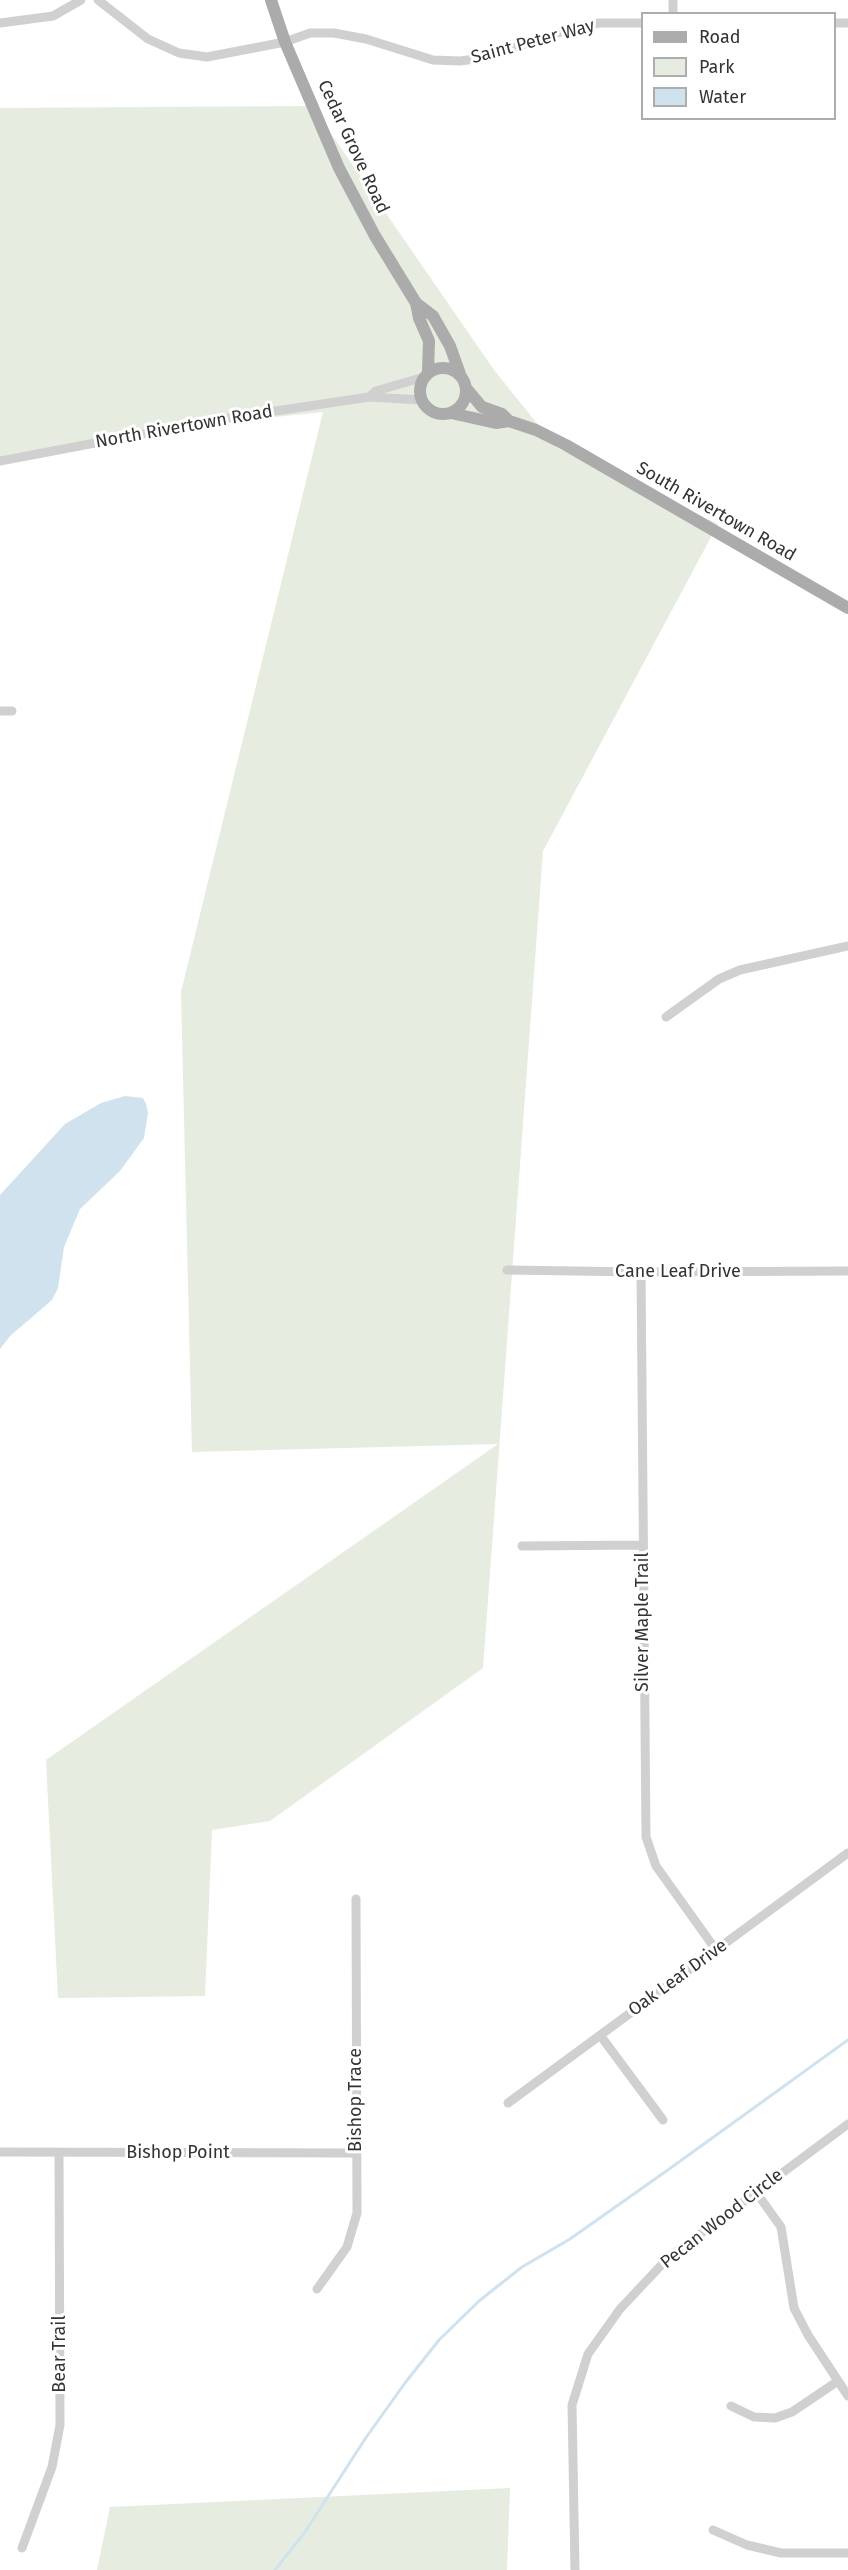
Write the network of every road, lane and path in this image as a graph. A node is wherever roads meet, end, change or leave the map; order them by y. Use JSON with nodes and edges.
{"nodes":[{"id":1,"x":81,"y":0,"type":"edge"},
{"id":2,"x":98,"y":0,"type":"edge"},
{"id":3,"x":271,"y":0,"type":"edge"},
{"id":4,"x":0,"y":23,"type":"edge"},
{"id":5,"x":641,"y":23,"type":"edge"},
{"id":6,"x":285,"y":42,"type":"junction"},
{"id":7,"x":416,"y":303,"type":"junction"},
{"id":8,"x":426,"y":375,"type":"junction"},
{"id":9,"x":460,"y":375,"type":"junction"},
{"id":10,"x":466,"y":388,"type":"junction"},
{"id":11,"x":369,"y":397,"type":"junction"},
{"id":12,"x":421,"y":400,"type":"junction"},
{"id":13,"x":452,"y":413,"type":"junction"},
{"id":14,"x":509,"y":421,"type":"junction"},
{"id":15,"x":0,"y":461,"type":"edge"},
{"id":16,"x":848,"y":608,"type":"edge"},
{"id":17,"x":0,"y":711,"type":"edge"},
{"id":18,"x":12,"y":711,"type":"dead end"},
{"id":19,"x":848,"y":946,"type":"edge"},
{"id":20,"x":666,"y":1017,"type":"dead end"},
{"id":21,"x":507,"y":1270,"type":"dead end"},
{"id":22,"x":848,"y":1271,"type":"edge"},
{"id":23,"x":641,"y":1272,"type":"junction"},
{"id":24,"x":643,"y":1545,"type":"junction"},
{"id":25,"x":522,"y":1546,"type":"dead end"},
{"id":26,"x":848,"y":1853,"type":"edge"},
{"id":27,"x":356,"y":1899,"type":"dead end"},
{"id":28,"x":716,"y":1950,"type":"junction"},
{"id":29,"x":600,"y":2035,"type":"junction"},
{"id":30,"x":508,"y":2103,"type":"dead end"},
{"id":31,"x":663,"y":2120,"type":"dead end"},
{"id":32,"x":848,"y":2124,"type":"edge"},
{"id":33,"x":0,"y":2152,"type":"edge"},
{"id":34,"x":59,"y":2153,"type":"junction"},
{"id":35,"x":356,"y":2153,"type":"junction"},
{"id":36,"x":756,"y":2192,"type":"junction"},
{"id":37,"x":317,"y":2289,"type":"dead end"},
{"id":38,"x":838,"y":2381,"type":"junction"},
{"id":39,"x":848,"y":2396,"type":"edge"},
{"id":40,"x":731,"y":2406,"type":"dead end"},
{"id":41,"x":713,"y":2530,"type":"dead end"},
{"id":42,"x":22,"y":2548,"type":"dead end"},
{"id":43,"x":848,"y":2553,"type":"edge"},
{"id":44,"x":575,"y":2570,"type":"edge"}],
"edges":[{"from":1,"to":4,"type":"street"},
{"from":2,"to":6,"type":"street","name":"Saint Peter Way"},
{"from":3,"to":6,"type":"main road","name":"Cedar Grove Road"},
{"from":5,"to":6,"type":"street","name":"Saint Peter Way"},
{"from":6,"to":7,"type":"main road","name":"Cedar Grove Road"},
{"from":7,"to":8,"type":"main road","name":"Cedar Grove Road"},
{"from":7,"to":9,"type":"main road","name":"Cedar Grove Road"},
{"from":8,"to":9,"type":"main road"},
{"from":8,"to":11,"type":"street","name":"North Rivertown Road"},
{"from":8,"to":12,"type":"main road"},
{"from":9,"to":10,"type":"main road"},
{"from":10,"to":13,"type":"main road"},
{"from":10,"to":14,"type":"main road"},
{"from":11,"to":12,"type":"street","name":"North Rivertown Road"},
{"from":11,"to":15,"type":"street","name":"North Rivertown Road"},
{"from":12,"to":13,"type":"main road"},
{"from":13,"to":14,"type":"main road"},
{"from":14,"to":16,"type":"main road","name":"South Rivertown Road"},
{"from":17,"to":18,"type":"street"},
{"from":19,"to":20,"type":"street"},
{"from":21,"to":23,"type":"street","name":"Cane Leaf Drive"},
{"from":22,"to":23,"type":"street","name":"Cane Leaf Drive"},
{"from":23,"to":24,"type":"street","name":"Silver Maple Trail"},
{"from":24,"to":25,"type":"street"},
{"from":24,"to":28,"type":"street","name":"Silver Maple Trail"},
{"from":26,"to":28,"type":"street","name":"Oak Leaf Drive"},
{"from":27,"to":35,"type":"street","name":"Bishop Trace"},
{"from":28,"to":29,"type":"street","name":"Oak Leaf Drive"},
{"from":29,"to":30,"type":"street","name":"Oak Leaf Drive"},
{"from":29,"to":31,"type":"street"},
{"from":32,"to":36,"type":"street","name":"Pecan Wood Circle"},
{"from":33,"to":34,"type":"street","name":"Bishop Point"},
{"from":34,"to":35,"type":"street","name":"Bishop Point"},
{"from":34,"to":42,"type":"street","name":"Bear Trail"},
{"from":35,"to":37,"type":"street","name":"Bishop Trace"},
{"from":36,"to":38,"type":"street"},
{"from":36,"to":44,"type":"street","name":"Pecan Wood Circle"},
{"from":38,"to":39,"type":"street"},
{"from":38,"to":40,"type":"street"},
{"from":41,"to":43,"type":"street"}]}
